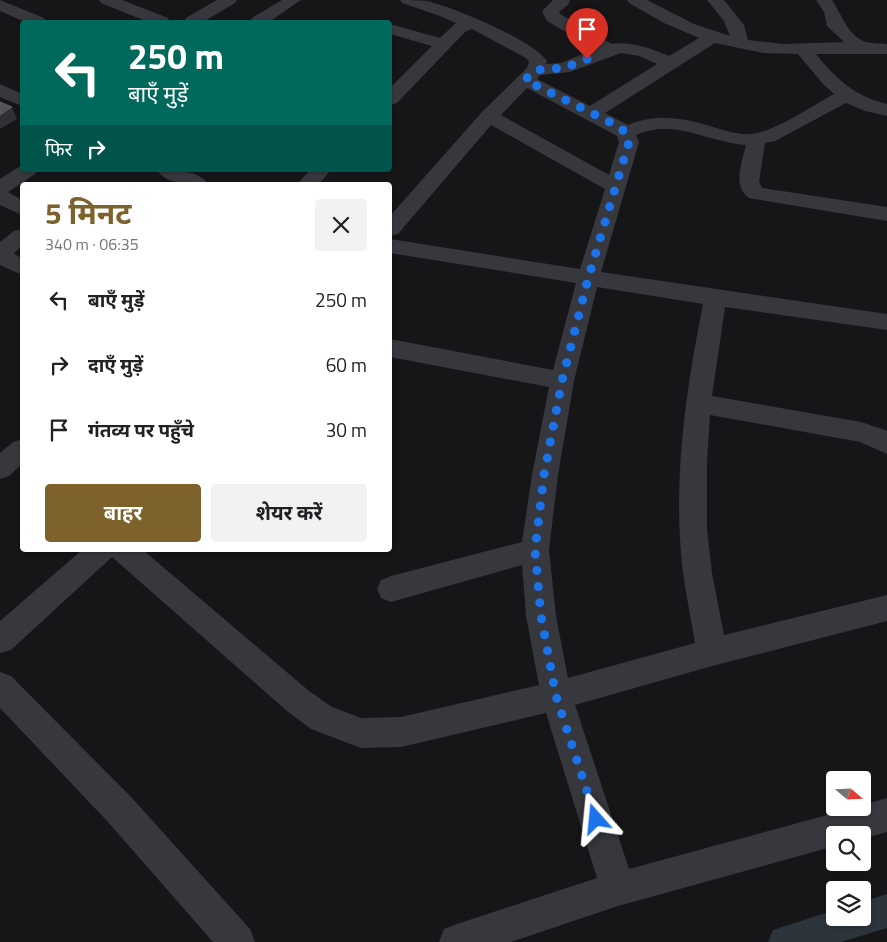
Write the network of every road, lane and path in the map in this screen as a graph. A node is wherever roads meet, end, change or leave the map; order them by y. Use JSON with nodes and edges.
{"nodes":[{"id":1,"x":107,"y":0,"type":"edge"},
{"id":2,"x":293,"y":0,"type":"edge"},
{"id":3,"x":636,"y":0,"type":"edge"},
{"id":4,"x":715,"y":0,"type":"edge"},
{"id":5,"x":824,"y":0,"type":"edge"},
{"id":6,"x":223,"y":1,"type":"edge"},
{"id":7,"x":412,"y":1,"type":"edge"},
{"id":8,"x":562,"y":1,"type":"edge"},
{"id":9,"x":0,"y":5,"type":"edge"},
{"id":10,"x":34,"y":20,"type":"edge"},
{"id":11,"x":157,"y":20,"type":"edge"},
{"id":12,"x":195,"y":20,"type":"edge"},
{"id":13,"x":261,"y":20,"type":"edge"},
{"id":14,"x":392,"y":23,"type":"edge"},
{"id":15,"x":471,"y":24,"type":"junction"},
{"id":16,"x":392,"y":31,"type":"edge"},
{"id":17,"x":712,"y":37,"type":"junction"},
{"id":18,"x":739,"y":43,"type":"junction"},
{"id":19,"x":444,"y":44,"type":"junction"},
{"id":20,"x":859,"y":47,"type":"junction"},
{"id":21,"x":887,"y":48,"type":"edge"},
{"id":22,"x":803,"y":49,"type":"junction"},
{"id":23,"x":609,"y":50,"type":"junction"},
{"id":24,"x":671,"y":63,"type":"junction"},
{"id":25,"x":530,"y":75,"type":"junction"},
{"id":26,"x":0,"y":90,"type":"edge"},
{"id":27,"x":845,"y":96,"type":"junction"},
{"id":28,"x":392,"y":97,"type":"edge"},
{"id":29,"x":20,"y":100,"type":"edge"},
{"id":30,"x":887,"y":110,"type":"edge"},
{"id":31,"x":592,"y":113,"type":"junction"},
{"id":32,"x":489,"y":116,"type":"junction"},
{"id":33,"x":626,"y":133,"type":"junction"},
{"id":34,"x":756,"y":141,"type":"junction"},
{"id":35,"x":25,"y":172,"type":"edge"},
{"id":36,"x":171,"y":172,"type":"edge"},
{"id":37,"x":319,"y":172,"type":"edge"},
{"id":38,"x":192,"y":182,"type":"edge"},
{"id":39,"x":309,"y":182,"type":"edge"},
{"id":40,"x":616,"y":187,"type":"junction"},
{"id":41,"x":0,"y":188,"type":"edge"},
{"id":42,"x":0,"y":196,"type":"edge"},
{"id":43,"x":20,"y":207,"type":"edge"},
{"id":44,"x":887,"y":214,"type":"edge"},
{"id":45,"x":392,"y":228,"type":"edge"},
{"id":46,"x":20,"y":238,"type":"edge"},
{"id":47,"x":392,"y":246,"type":"edge"},
{"id":48,"x":0,"y":254,"type":"edge"},
{"id":49,"x":20,"y":267,"type":"edge"},
{"id":50,"x":588,"y":279,"type":"junction"},
{"id":51,"x":714,"y":298,"type":"junction"},
{"id":52,"x":887,"y":322,"type":"edge"},
{"id":53,"x":392,"y":348,"type":"edge"},
{"id":54,"x":562,"y":381,"type":"junction"},
{"id":55,"x":697,"y":403,"type":"junction"},
{"id":56,"x":887,"y":444,"type":"edge"},
{"id":57,"x":20,"y":451,"type":"edge"},
{"id":58,"x":0,"y":469,"type":"edge"},
{"id":59,"x":535,"y":550,"type":"junction"},
{"id":60,"x":100,"y":552,"type":"edge"},
{"id":61,"x":125,"y":552,"type":"edge"},
{"id":62,"x":392,"y":589,"type":"dead end"},
{"id":63,"x":887,"y":608,"type":"edge"},
{"id":64,"x":0,"y":640,"type":"edge"},
{"id":65,"x":712,"y":652,"type":"junction"},
{"id":66,"x":0,"y":686,"type":"edge"},
{"id":67,"x":556,"y":696,"type":"junction"},
{"id":68,"x":887,"y":816,"type":"edge"},
{"id":69,"x":618,"y":889,"type":"junction"},
{"id":70,"x":237,"y":942,"type":"edge"},
{"id":71,"x":457,"y":942,"type":"edge"}],
"edges":[{"from":1,"to":11,"type":"street"},
{"from":2,"to":13,"type":"street"},
{"from":3,"to":17,"type":"street"},
{"from":4,"to":18,"type":"street"},
{"from":5,"to":20,"type":"street"},
{"from":6,"to":12,"type":"street"},
{"from":7,"to":14,"type":"street"},
{"from":7,"to":15,"type":"street"},
{"from":8,"to":23,"type":"street"},
{"from":9,"to":10,"type":"street"},
{"from":15,"to":19,"type":"street"},
{"from":15,"to":25,"type":"street"},
{"from":16,"to":19,"type":"street"},
{"from":17,"to":18,"type":"street"},
{"from":17,"to":24,"type":"street"},
{"from":18,"to":22,"type":"street"},
{"from":19,"to":28,"type":"street"},
{"from":20,"to":21,"type":"street"},
{"from":20,"to":22,"type":"street"},
{"from":22,"to":27,"type":"street"},
{"from":23,"to":24,"type":"street"},
{"from":23,"to":25,"type":"street"},
{"from":24,"to":31,"type":"street"},
{"from":25,"to":31,"type":"street"},
{"from":25,"to":32,"type":"street"},
{"from":26,"to":29,"type":"street"},
{"from":27,"to":30,"type":"street"},
{"from":27,"to":34,"type":"street"},
{"from":31,"to":33,"type":"street"},
{"from":32,"to":40,"type":"street"},
{"from":32,"to":45,"type":"street"},
{"from":33,"to":34,"type":"street"},
{"from":33,"to":40,"type":"street"},
{"from":34,"to":44,"type":"street"},
{"from":35,"to":41,"type":"street"},
{"from":36,"to":38,"type":"street"},
{"from":37,"to":39,"type":"street"},
{"from":40,"to":50,"type":"street"},
{"from":42,"to":43,"type":"street"},
{"from":46,"to":48,"type":"street"},
{"from":47,"to":50,"type":"street"},
{"from":48,"to":49,"type":"street"},
{"from":50,"to":51,"type":"street"},
{"from":50,"to":54,"type":"street"},
{"from":51,"to":52,"type":"street"},
{"from":51,"to":55,"type":"street"},
{"from":53,"to":54,"type":"street"},
{"from":54,"to":59,"type":"street"},
{"from":55,"to":56,"type":"street"},
{"from":55,"to":65,"type":"street"},
{"from":57,"to":58,"type":"street"},
{"from":59,"to":62,"type":"street"},
{"from":59,"to":67,"type":"street"},
{"from":60,"to":64,"type":"street"},
{"from":61,"to":67,"type":"street"},
{"from":63,"to":65,"type":"street"},
{"from":65,"to":67,"type":"street"},
{"from":66,"to":70,"type":"street"},
{"from":67,"to":69,"type":"street"},
{"from":68,"to":69,"type":"street"},
{"from":69,"to":71,"type":"street"}]}
